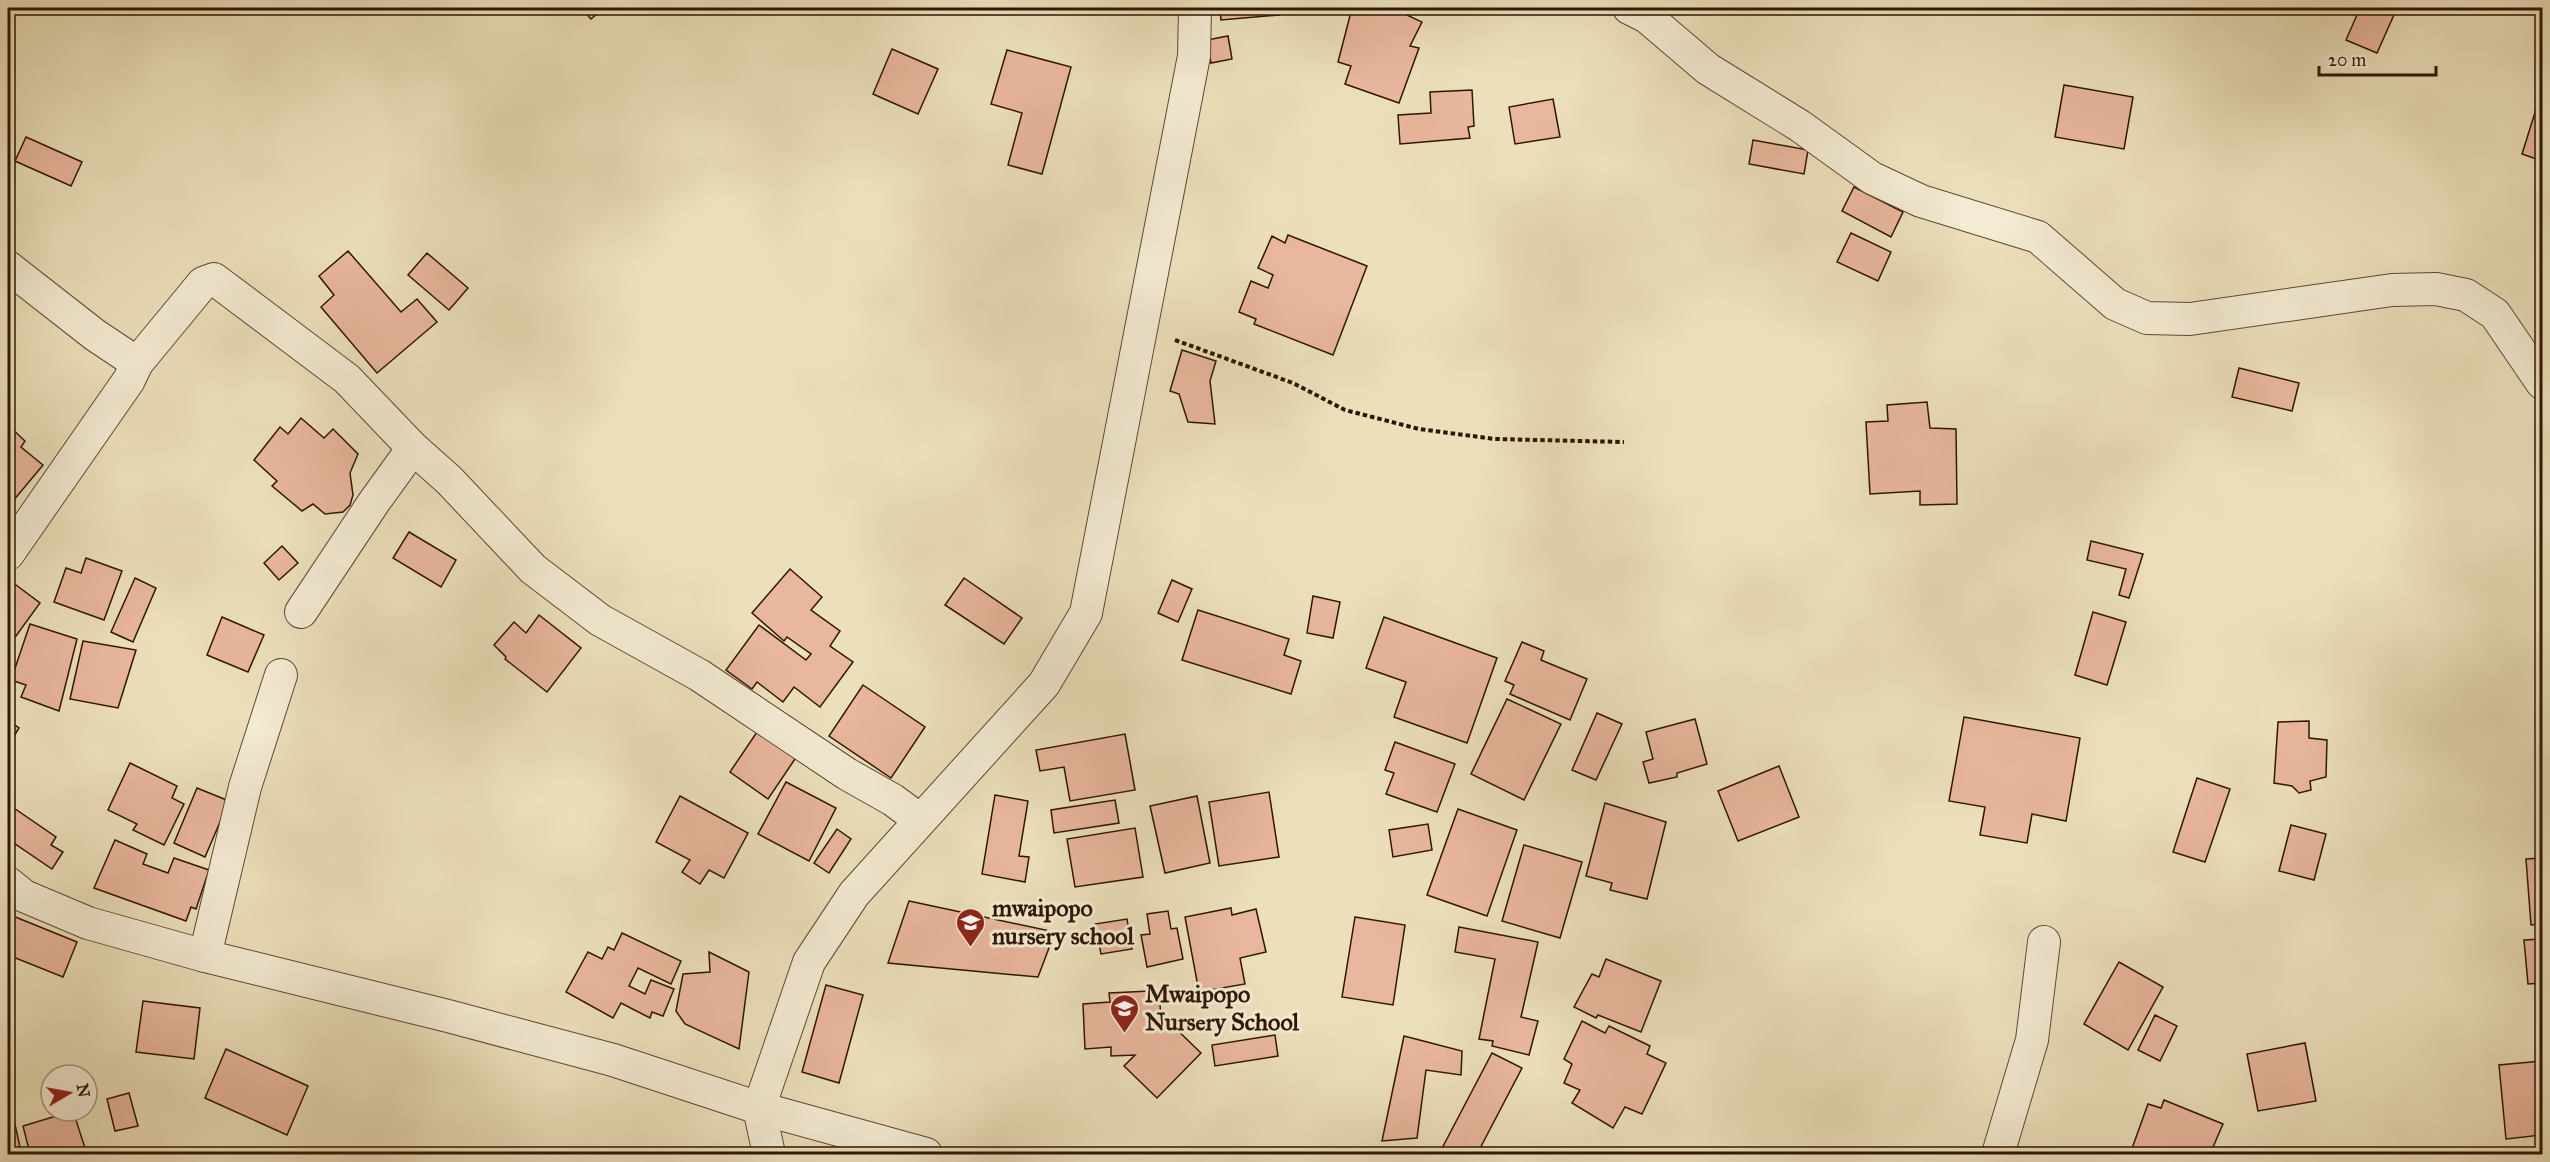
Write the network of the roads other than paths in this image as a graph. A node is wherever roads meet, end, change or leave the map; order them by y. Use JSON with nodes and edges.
{"nodes":[{"id":1,"x":1195,"y":8,"type":"edge"},
{"id":2,"x":1629,"y":8,"type":"edge"},
{"id":3,"x":8,"y":267,"type":"edge"},
{"id":4,"x":137,"y":363,"type":"junction"},
{"id":5,"x":2542,"y":383,"type":"edge"},
{"id":6,"x":413,"y":448,"type":"junction"},
{"id":7,"x":8,"y":554,"type":"edge"},
{"id":8,"x":301,"y":612,"type":"dead end"},
{"id":9,"x":281,"y":675,"type":"dead end"},
{"id":10,"x":920,"y":820,"type":"junction"},
{"id":11,"x":8,"y":883,"type":"edge"},
{"id":12,"x":2044,"y":942,"type":"dead end"},
{"id":13,"x":205,"y":956,"type":"junction"},
{"id":14,"x":759,"y":1108,"type":"junction"},
{"id":15,"x":769,"y":1155,"type":"edge"},
{"id":16,"x":926,"y":1155,"type":"edge"},
{"id":17,"x":1998,"y":1155,"type":"edge"}],
"edges":[{"from":1,"to":10,"type":"street"},
{"from":2,"to":5,"type":"street"},
{"from":3,"to":4,"type":"street"},
{"from":4,"to":6,"type":"street"},
{"from":4,"to":7,"type":"street"},
{"from":6,"to":8,"type":"street"},
{"from":6,"to":10,"type":"street"},
{"from":9,"to":13,"type":"street"},
{"from":10,"to":14,"type":"street"},
{"from":11,"to":13,"type":"street"},
{"from":12,"to":17,"type":"street"},
{"from":13,"to":14,"type":"street"},
{"from":14,"to":15,"type":"street"},
{"from":14,"to":16,"type":"street"}]}
